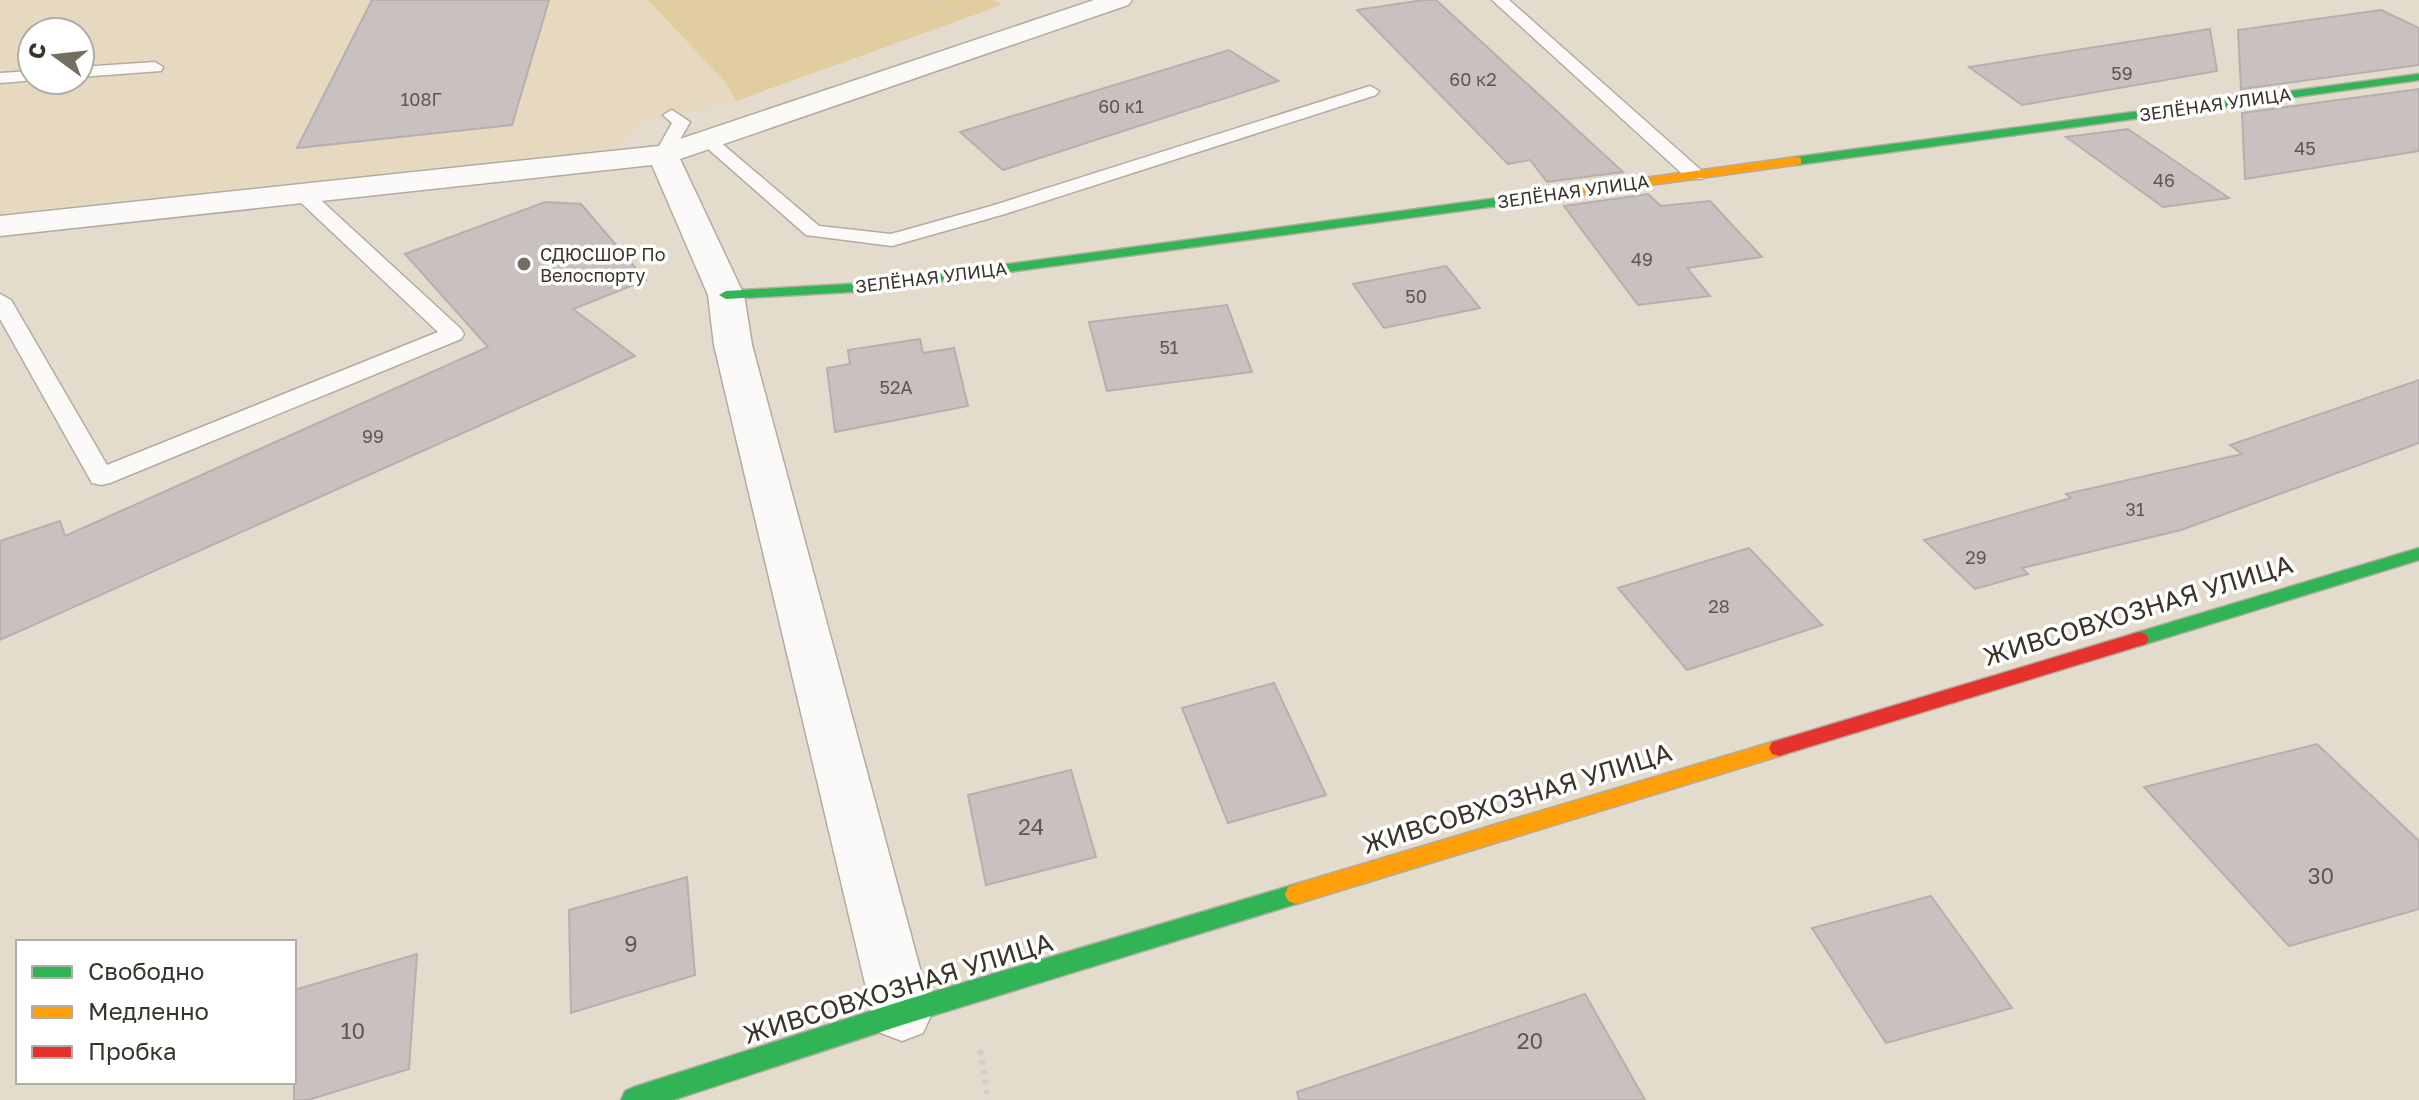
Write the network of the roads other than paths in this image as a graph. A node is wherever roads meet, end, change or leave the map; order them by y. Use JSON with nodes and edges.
{"nodes":[{"id":1,"x":1119,"y":0,"type":"edge"},
{"id":2,"x":1500,"y":0,"type":"edge"},
{"id":3,"x":155,"y":67,"type":"dead end"},
{"id":4,"x":96,"y":71,"type":"edge"},
{"id":5,"x":2419,"y":77,"type":"edge"},
{"id":6,"x":1370,"y":91,"type":"dead end"},
{"id":7,"x":668,"y":135,"type":"junction"},
{"id":8,"x":707,"y":140,"type":"junction"},
{"id":9,"x":1695,"y":175,"type":"junction"},
{"id":10,"x":304,"y":195,"type":"junction"},
{"id":11,"x":0,"y":226,"type":"edge"},
{"id":12,"x":726,"y":295,"type":"junction"},
{"id":13,"x":0,"y":300,"type":"edge"},
{"id":14,"x":2419,"y":554,"type":"edge"},
{"id":15,"x":902,"y":1013,"type":"junction"},
{"id":16,"x":634,"y":1100,"type":"edge"}],
"edges":[{"from":1,"to":8,"type":"street"},
{"from":2,"to":9,"type":"lane"},
{"from":3,"to":4,"type":"lane"},
{"from":5,"to":9,"type":"street","name":"ЗЕЛЁНАЯ УЛИЦА"},
{"from":6,"to":8,"type":"lane"},
{"from":7,"to":8,"type":"street"},
{"from":7,"to":10,"type":"street"},
{"from":7,"to":12,"type":"street"},
{"from":9,"to":12,"type":"street","name":"ЗЕЛЁНАЯ УЛИЦА"},
{"from":10,"to":11,"type":"street"},
{"from":10,"to":13,"type":"lane"},
{"from":12,"to":15,"type":"street"},
{"from":14,"to":15,"type":"street","name":"ЖИВСОВХОЗНАЯ УЛИЦА"},
{"from":15,"to":16,"type":"street","name":"ЖИВСОВХОЗНАЯ УЛИЦА"}]}
